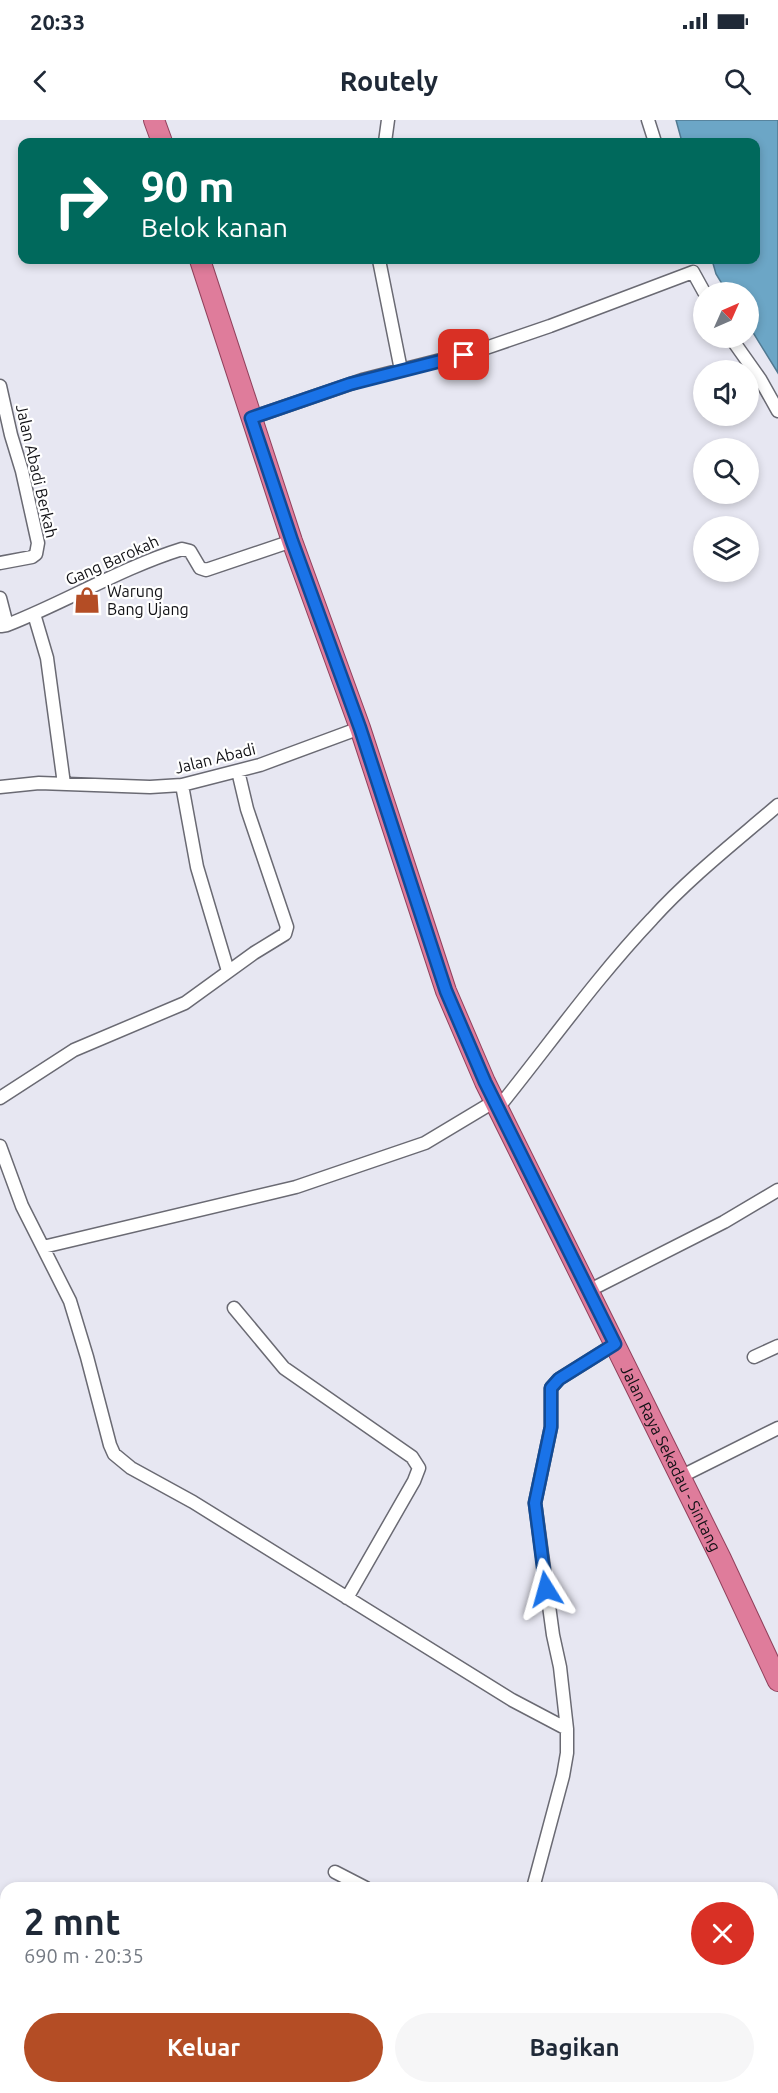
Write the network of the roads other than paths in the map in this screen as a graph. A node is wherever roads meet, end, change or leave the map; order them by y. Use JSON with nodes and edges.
{"nodes":[{"id":1,"x":154,"y":120,"type":"edge"},
{"id":2,"x":388,"y":120,"type":"edge"},
{"id":3,"x":648,"y":120,"type":"edge"},
{"id":4,"x":161,"y":138,"type":"edge"},
{"id":5,"x":386,"y":138,"type":"edge"},
{"id":6,"x":655,"y":138,"type":"edge"},
{"id":7,"x":201,"y":264,"type":"edge"},
{"id":8,"x":380,"y":264,"type":"edge"},
{"id":9,"x":691,"y":264,"type":"edge"},
{"id":10,"x":693,"y":272,"type":"junction"},
{"id":11,"x":698,"y":282,"type":"edge"},
{"id":12,"x":738,"y":348,"type":"edge"},
{"id":13,"x":401,"y":370,"type":"junction"},
{"id":14,"x":1,"y":390,"type":"edge"},
{"id":15,"x":778,"y":411,"type":"edge"},
{"id":16,"x":251,"y":418,"type":"junction"},
{"id":17,"x":292,"y":541,"type":"junction"},
{"id":18,"x":0,"y":563,"type":"edge"},
{"id":19,"x":0,"y":598,"type":"edge"},
{"id":20,"x":34,"y":614,"type":"junction"},
{"id":21,"x":4,"y":625,"type":"edge"},
{"id":22,"x":360,"y":728,"type":"junction"},
{"id":23,"x":237,"y":771,"type":"junction"},
{"id":24,"x":64,"y":784,"type":"junction"},
{"id":25,"x":182,"y":785,"type":"junction"},
{"id":26,"x":0,"y":787,"type":"edge"},
{"id":27,"x":778,"y":805,"type":"edge"},
{"id":28,"x":228,"y":971,"type":"junction"},
{"id":29,"x":0,"y":1098,"type":"edge"},
{"id":30,"x":496,"y":1104,"type":"junction"},
{"id":31,"x":0,"y":1146,"type":"edge"},
{"id":32,"x":778,"y":1190,"type":"edge"},
{"id":33,"x":43,"y":1247,"type":"junction"},
{"id":34,"x":588,"y":1291,"type":"junction"},
{"id":35,"x":234,"y":1308,"type":"dead end"},
{"id":36,"x":615,"y":1344,"type":"junction"},
{"id":37,"x":778,"y":1346,"type":"edge"},
{"id":38,"x":754,"y":1357,"type":"dead end"},
{"id":39,"x":778,"y":1428,"type":"edge"},
{"id":40,"x":680,"y":1477,"type":"junction"},
{"id":41,"x":347,"y":1598,"type":"junction"},
{"id":42,"x":778,"y":1680,"type":"edge"},
{"id":43,"x":567,"y":1729,"type":"junction"},
{"id":44,"x":335,"y":1872,"type":"dead end"},
{"id":45,"x":354,"y":1882,"type":"edge"},
{"id":46,"x":534,"y":1882,"type":"edge"}],
"edges":[{"from":1,"to":4,"type":"highway"},
{"from":2,"to":5,"type":"street"},
{"from":3,"to":6,"type":"street"},
{"from":7,"to":16,"type":"highway","name":"Jalan Raya Sekadau - Sintang"},
{"from":8,"to":13,"type":"street"},
{"from":9,"to":10,"type":"street"},
{"from":10,"to":11,"type":"street"},
{"from":10,"to":13,"type":"street"},
{"from":12,"to":15,"type":"street"},
{"from":13,"to":16,"type":"street"},
{"from":14,"to":18,"type":"street","name":"Jalan Abadi Berkah"},
{"from":16,"to":17,"type":"highway","name":"Jalan Raya Sekadau - Sintang"},
{"from":17,"to":20,"type":"street","name":"Gang Barokah"},
{"from":17,"to":22,"type":"highway","name":"Jalan Raya Sekadau - Sintang"},
{"from":19,"to":21,"type":"street"},
{"from":20,"to":21,"type":"street","name":"Gang Barokah"},
{"from":20,"to":24,"type":"street"},
{"from":22,"to":23,"type":"street","name":"Jalan Abadi"},
{"from":22,"to":30,"type":"highway","name":"Jalan Raya Sekadau - Sintang"},
{"from":23,"to":25,"type":"street","name":"Jalan Abadi"},
{"from":23,"to":28,"type":"street"},
{"from":24,"to":25,"type":"street","name":"Jalan Abadi"},
{"from":24,"to":26,"type":"street","name":"Jalan Abadi"},
{"from":25,"to":28,"type":"street"},
{"from":27,"to":30,"type":"street"},
{"from":28,"to":29,"type":"street"},
{"from":30,"to":33,"type":"street"},
{"from":30,"to":34,"type":"highway","name":"Jalan Raya Sekadau - Sintang"},
{"from":31,"to":33,"type":"street"},
{"from":32,"to":34,"type":"street"},
{"from":33,"to":41,"type":"street"},
{"from":34,"to":36,"type":"highway","name":"Jalan Raya Sekadau - Sintang"},
{"from":35,"to":41,"type":"street"},
{"from":36,"to":40,"type":"highway","name":"Jalan Raya Sekadau - Sintang"},
{"from":36,"to":43,"type":"street"},
{"from":37,"to":38,"type":"street"},
{"from":39,"to":40,"type":"street"},
{"from":40,"to":42,"type":"highway","name":"Jalan Raya Sekadau - Sintang"},
{"from":41,"to":43,"type":"street"},
{"from":43,"to":46,"type":"street"},
{"from":44,"to":45,"type":"street"}]}
